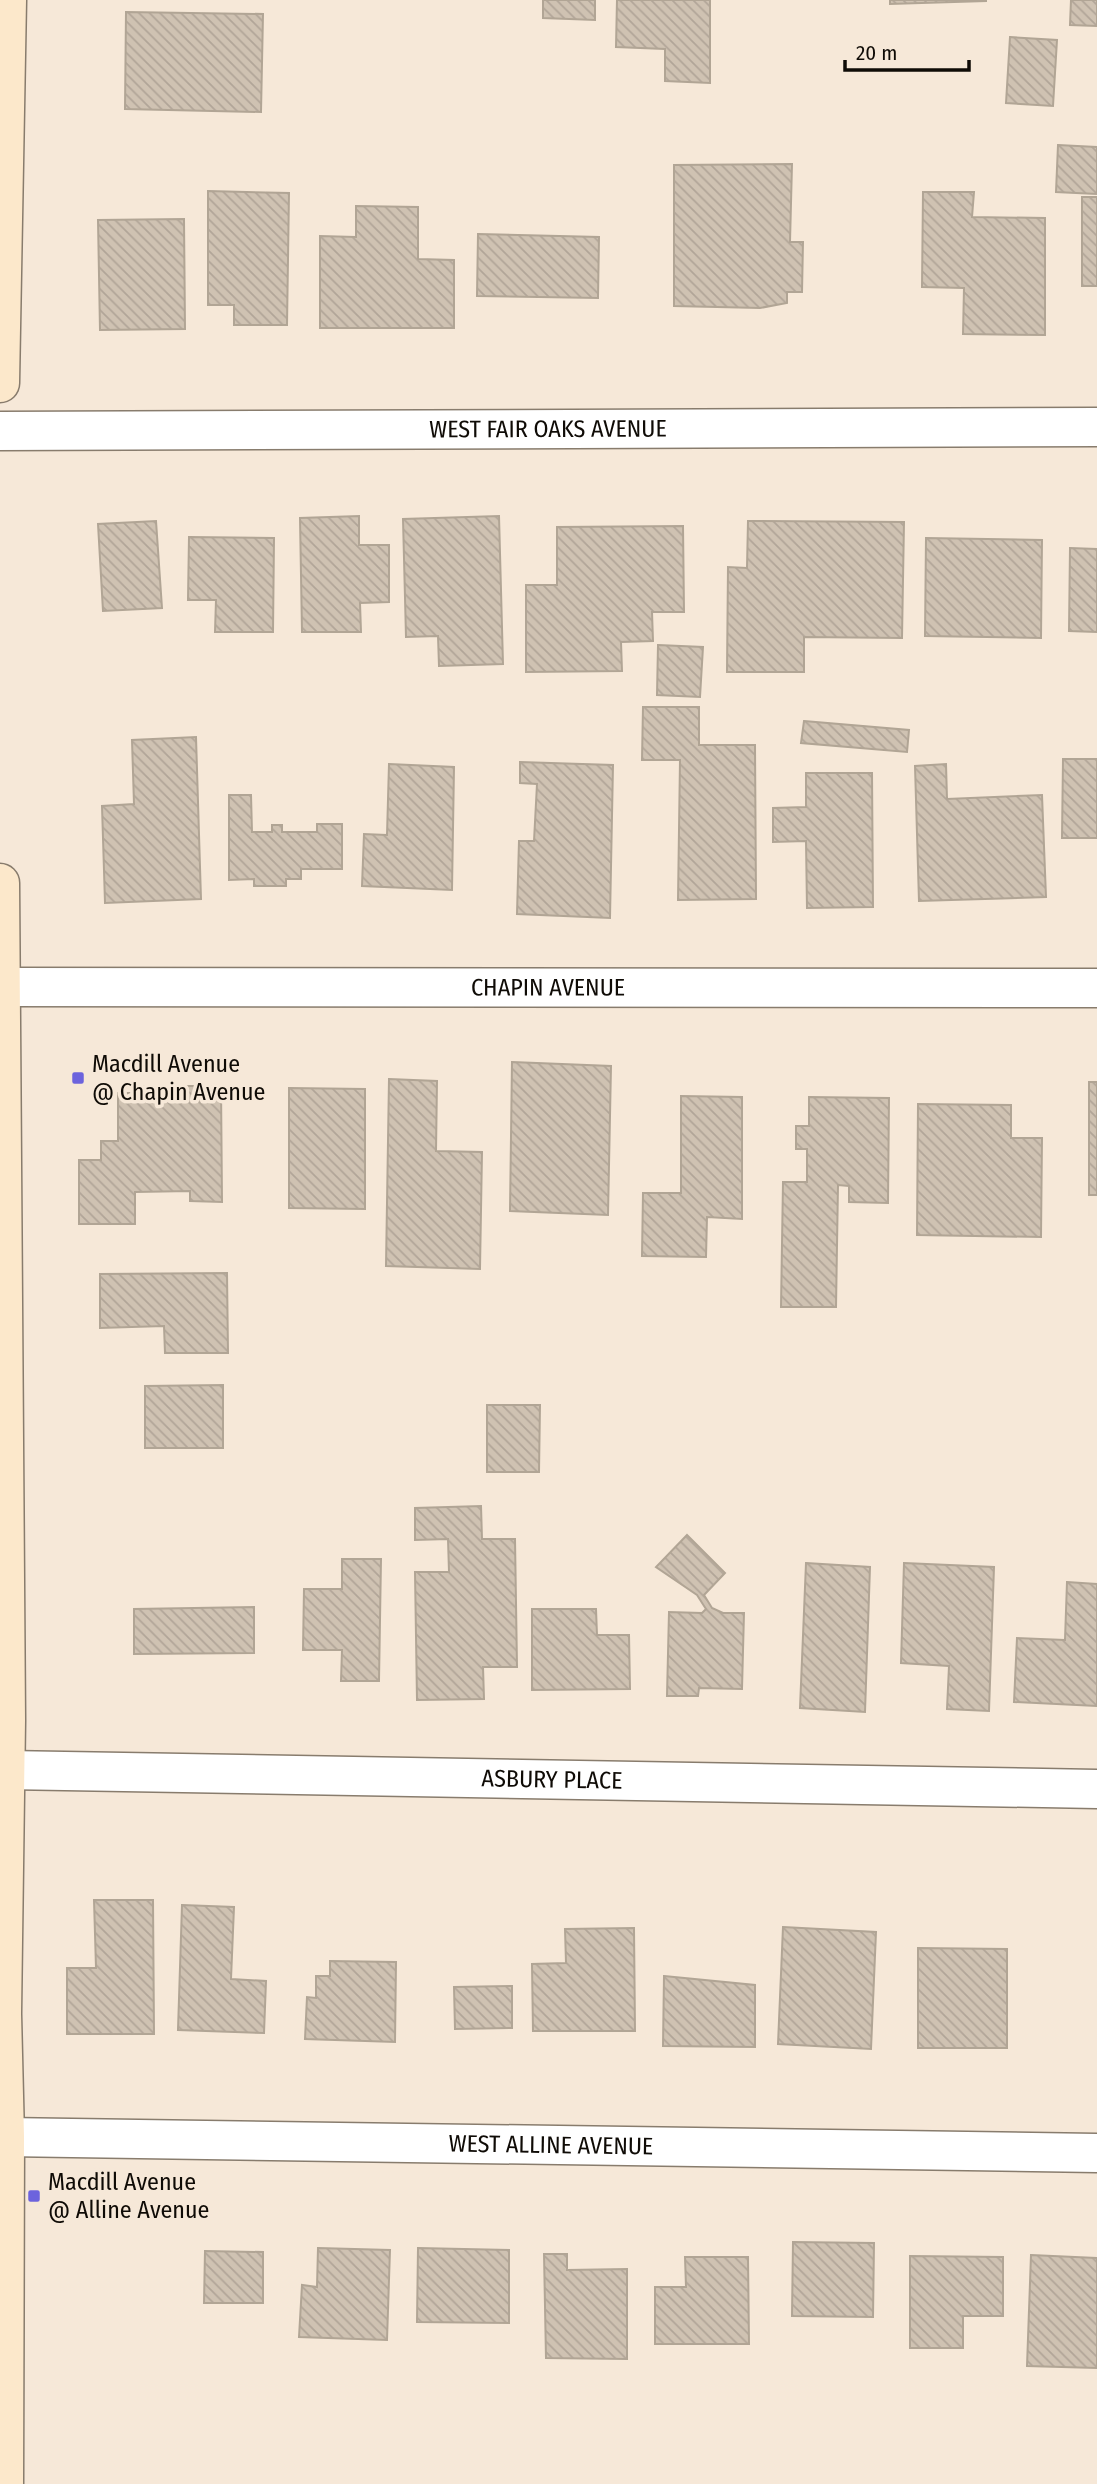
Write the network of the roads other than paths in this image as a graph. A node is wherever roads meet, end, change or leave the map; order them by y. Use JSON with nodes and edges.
{"nodes":[{"id":1,"x":7,"y":0,"type":"edge"},
{"id":2,"x":0,"y":383,"type":"edge"},
{"id":3,"x":1097,"y":427,"type":"edge"},
{"id":4,"x":0,"y":431,"type":"edge"},
{"id":5,"x":0,"y":883,"type":"edge"},
{"id":6,"x":0,"y":987,"type":"edge"},
{"id":7,"x":1097,"y":988,"type":"edge"},
{"id":8,"x":6,"y":1770,"type":"junction"},
{"id":9,"x":1097,"y":1789,"type":"edge"},
{"id":10,"x":1,"y":2014,"type":"edge"},
{"id":11,"x":5,"y":2137,"type":"junction"},
{"id":12,"x":1097,"y":2153,"type":"edge"},
{"id":13,"x":4,"y":2484,"type":"edge"}],
"edges":[{"from":1,"to":2,"type":"street"},
{"from":3,"to":4,"type":"street","name":"WEST FAIR OAKS AVENUE"},
{"from":5,"to":6,"type":"street"},
{"from":6,"to":7,"type":"street","name":"CHAPIN AVENUE"},
{"from":6,"to":8,"type":"street"},
{"from":8,"to":9,"type":"street","name":"ASBURY PLACE"},
{"from":8,"to":10,"type":"street"},
{"from":10,"to":11,"type":"street"},
{"from":11,"to":12,"type":"street","name":"WEST ALLINE AVENUE"},
{"from":11,"to":13,"type":"street"}]}
